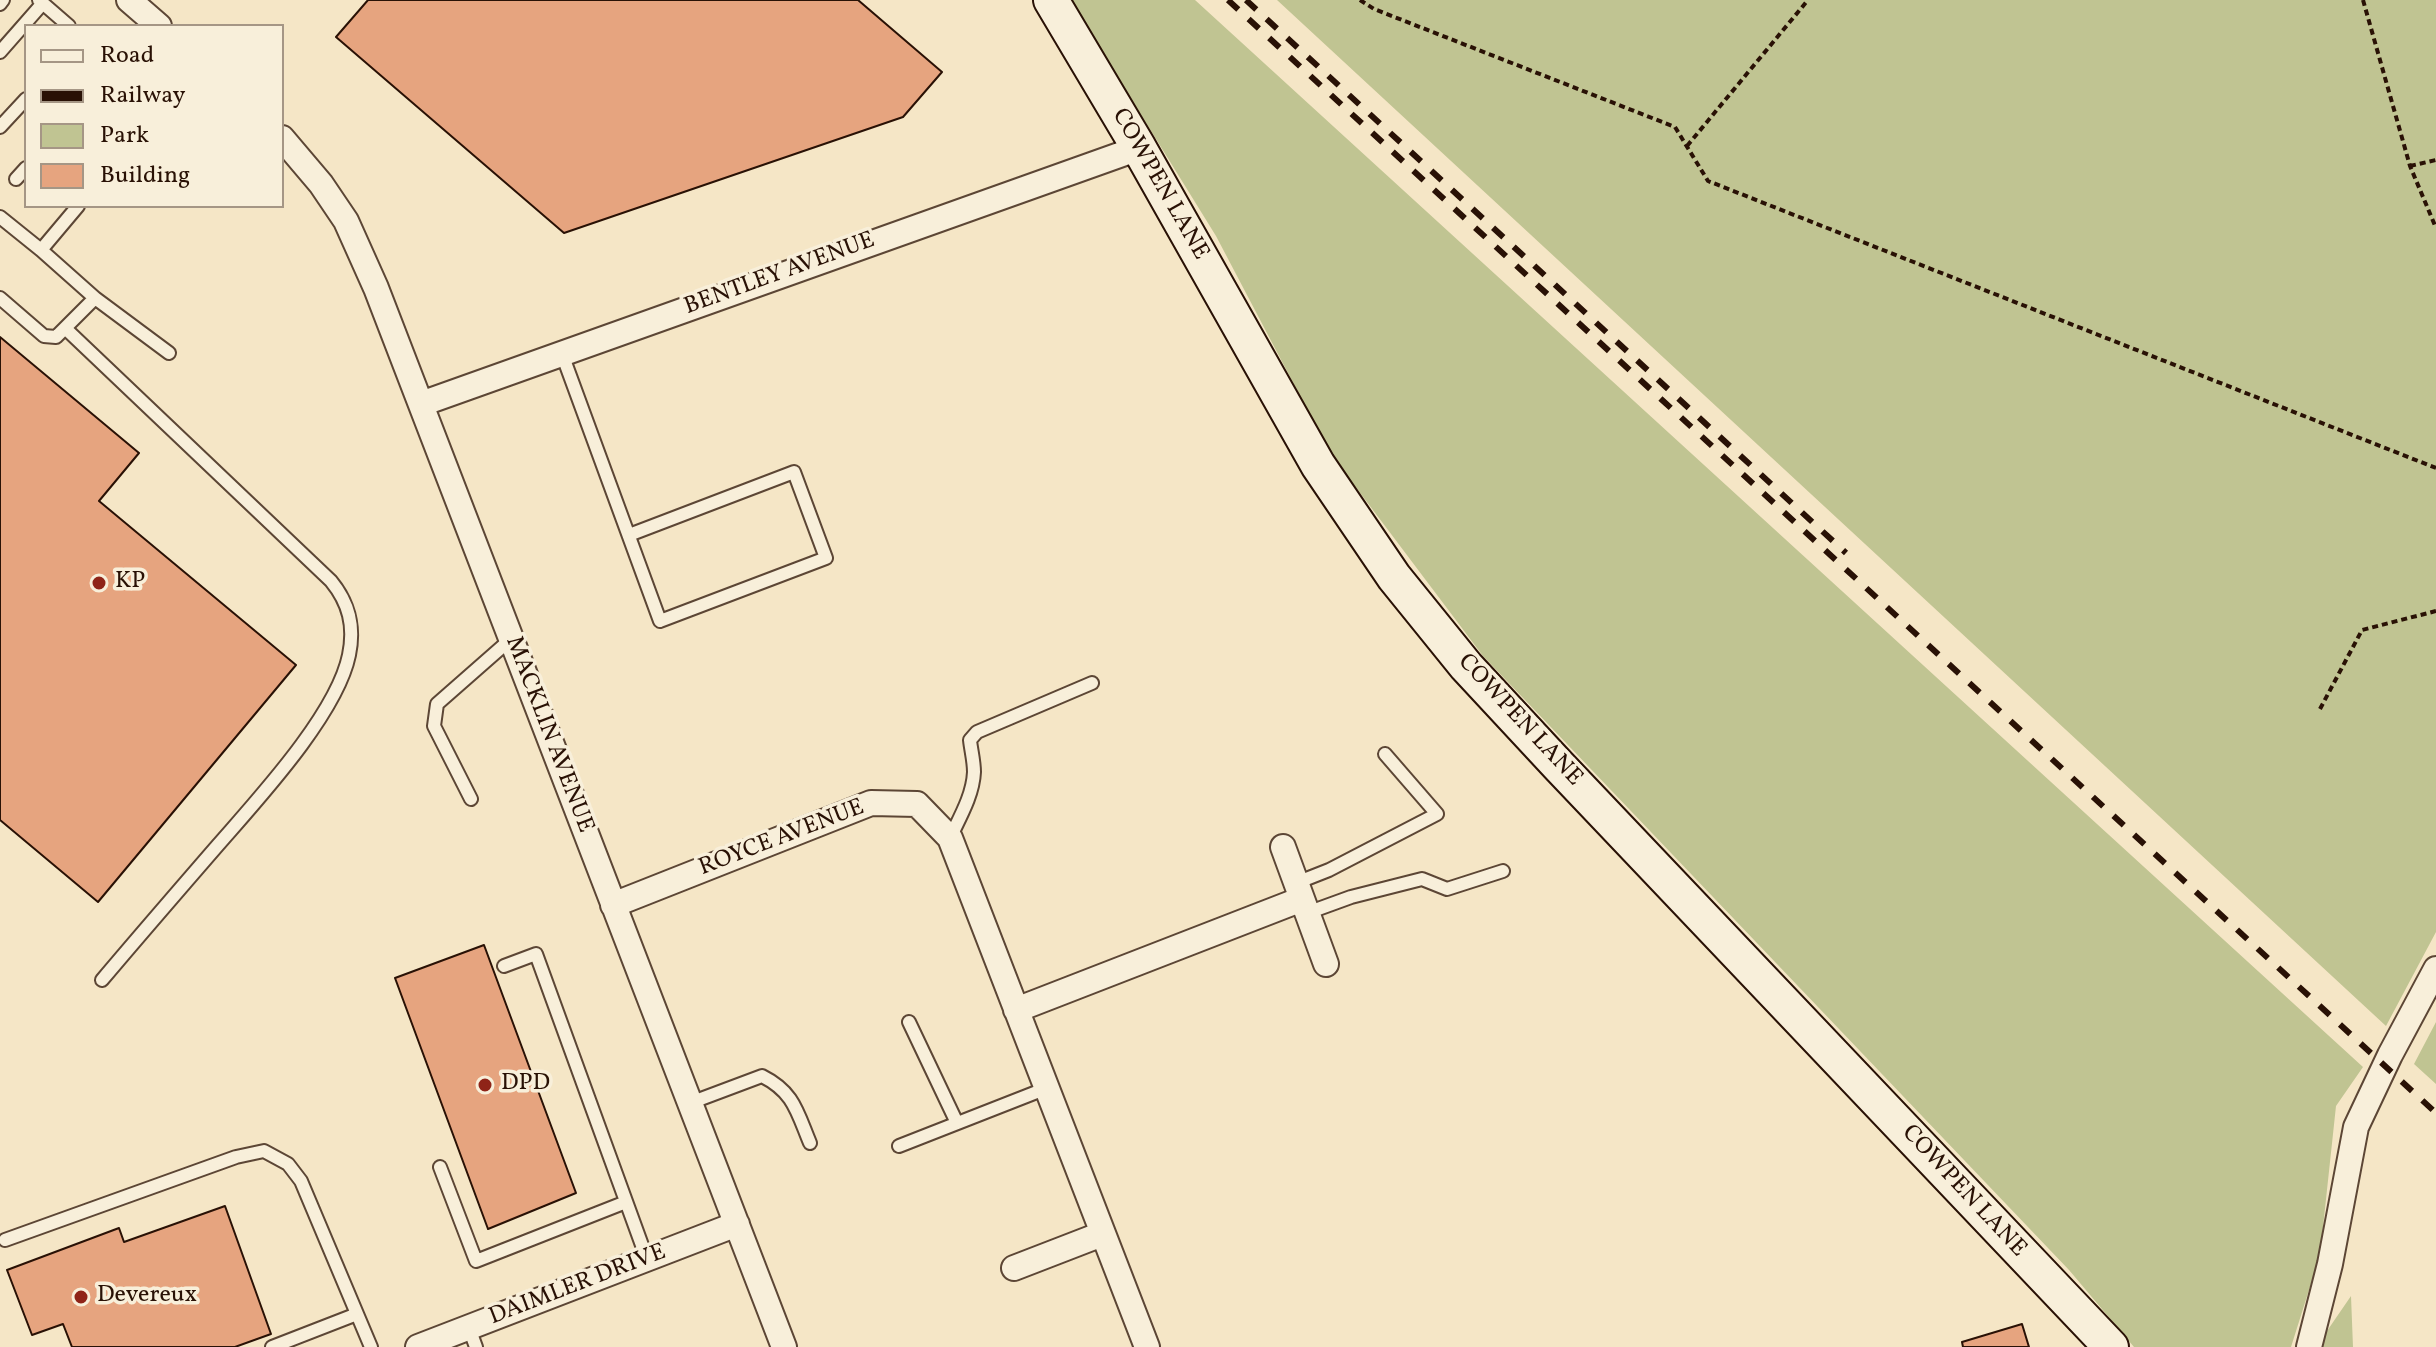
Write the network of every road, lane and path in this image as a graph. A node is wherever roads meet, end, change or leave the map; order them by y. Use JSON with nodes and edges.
{"nodes":[{"id":1,"x":129,"y":0,"type":"edge"},
{"id":2,"x":1051,"y":0,"type":"edge"},
{"id":3,"x":1360,"y":0,"type":"edge"},
{"id":4,"x":1808,"y":0,"type":"edge"},
{"id":5,"x":2363,"y":0,"type":"edge"},
{"id":6,"x":41,"y":2,"type":"edge"},
{"id":7,"x":67,"y":24,"type":"edge"},
{"id":8,"x":157,"y":24,"type":"edge"},
{"id":9,"x":0,"y":52,"type":"edge"},
{"id":10,"x":24,"y":101,"type":"edge"},
{"id":11,"x":0,"y":127,"type":"edge"},
{"id":12,"x":284,"y":140,"type":"edge"},
{"id":13,"x":1687,"y":146,"type":"junction"},
{"id":14,"x":1139,"y":148,"type":"junction"},
{"id":15,"x":2436,"y":160,"type":"edge"},
{"id":16,"x":2410,"y":166,"type":"junction"},
{"id":17,"x":24,"y":170,"type":"edge"},
{"id":18,"x":16,"y":179,"type":"dead end"},
{"id":19,"x":76,"y":208,"type":"edge"},
{"id":20,"x":0,"y":217,"type":"edge"},
{"id":21,"x":2436,"y":228,"type":"edge"},
{"id":22,"x":41,"y":250,"type":"junction"},
{"id":23,"x":0,"y":298,"type":"edge"},
{"id":24,"x":95,"y":298,"type":"junction"},
{"id":25,"x":66,"y":329,"type":"junction"},
{"id":26,"x":169,"y":353,"type":"dead end"},
{"id":27,"x":562,"y":354,"type":"junction"},
{"id":28,"x":421,"y":404,"type":"junction"},
{"id":29,"x":2436,"y":468,"type":"edge"},
{"id":30,"x":629,"y":535,"type":"junction"},
{"id":31,"x":2436,"y":611,"type":"edge"},
{"id":32,"x":511,"y":639,"type":"junction"},
{"id":33,"x":1092,"y":683,"type":"dead end"},
{"id":34,"x":2320,"y":709,"type":"dead end"},
{"id":35,"x":1385,"y":754,"type":"dead end"},
{"id":36,"x":471,"y":799,"type":"dead end"},
{"id":37,"x":950,"y":838,"type":"junction"},
{"id":38,"x":1283,"y":847,"type":"dead end"},
{"id":39,"x":1503,"y":871,"type":"dead end"},
{"id":40,"x":1302,"y":898,"type":"junction"},
{"id":41,"x":613,"y":905,"type":"junction"},
{"id":42,"x":1326,"y":964,"type":"dead end"},
{"id":43,"x":504,"y":966,"type":"dead end"},
{"id":44,"x":2436,"y":969,"type":"edge"},
{"id":45,"x":102,"y":980,"type":"dead end"},
{"id":46,"x":1016,"y":1010,"type":"junction"},
{"id":47,"x":909,"y":1022,"type":"dead end"},
{"id":48,"x":1047,"y":1088,"type":"junction"},
{"id":49,"x":690,"y":1103,"type":"junction"},
{"id":50,"x":957,"y":1123,"type":"junction"},
{"id":51,"x":810,"y":1143,"type":"dead end"},
{"id":52,"x":899,"y":1146,"type":"dead end"},
{"id":53,"x":440,"y":1167,"type":"dead end"},
{"id":54,"x":626,"y":1202,"type":"junction"},
{"id":55,"x":737,"y":1224,"type":"junction"},
{"id":56,"x":1102,"y":1234,"type":"junction"},
{"id":57,"x":5,"y":1240,"type":"dead end"},
{"id":58,"x":647,"y":1259,"type":"junction"},
{"id":59,"x":1014,"y":1268,"type":"dead end"},
{"id":60,"x":357,"y":1314,"type":"junction"},
{"id":61,"x":472,"y":1337,"type":"edge"},
{"id":62,"x":272,"y":1347,"type":"edge"},
{"id":63,"x":371,"y":1347,"type":"edge"},
{"id":64,"x":418,"y":1347,"type":"edge"},
{"id":65,"x":784,"y":1347,"type":"edge"},
{"id":66,"x":1147,"y":1347,"type":"edge"},
{"id":67,"x":2111,"y":1347,"type":"edge"},
{"id":68,"x":2309,"y":1347,"type":"edge"}],
"edges":[{"from":1,"to":8,"type":"street"},
{"from":2,"to":14,"type":"street","name":"COWPEN LANE"},
{"from":3,"to":13,"type":"path"},
{"from":4,"to":13,"type":"path"},
{"from":5,"to":16,"type":"path"},
{"from":6,"to":7,"type":"lane"},
{"from":6,"to":9,"type":"lane"},
{"from":10,"to":11,"type":"lane"},
{"from":12,"to":28,"type":"street","name":"MACKLIN AVENUE"},
{"from":13,"to":29,"type":"path"},
{"from":14,"to":27,"type":"street","name":"BENTLEY AVENUE"},
{"from":14,"to":67,"type":"street","name":"COWPEN LANE"},
{"from":15,"to":16,"type":"path"},
{"from":16,"to":21,"type":"path"},
{"from":17,"to":18,"type":"lane"},
{"from":19,"to":22,"type":"lane"},
{"from":20,"to":22,"type":"lane"},
{"from":22,"to":24,"type":"lane"},
{"from":23,"to":25,"type":"lane"},
{"from":24,"to":25,"type":"lane"},
{"from":24,"to":26,"type":"lane"},
{"from":25,"to":45,"type":"lane"},
{"from":27,"to":28,"type":"street","name":"BENTLEY AVENUE"},
{"from":27,"to":30,"type":"lane"},
{"from":28,"to":32,"type":"street","name":"MACKLIN AVENUE"},
{"from":30,"to":30,"type":"lane"},
{"from":31,"to":34,"type":"path"},
{"from":32,"to":36,"type":"lane"},
{"from":32,"to":41,"type":"street","name":"MACKLIN AVENUE"},
{"from":33,"to":37,"type":"lane"},
{"from":35,"to":40,"type":"lane"},
{"from":37,"to":41,"type":"street","name":"ROYCE AVENUE"},
{"from":37,"to":46,"type":"street","name":"ROYCE AVENUE"},
{"from":38,"to":40,"type":"street"},
{"from":39,"to":40,"type":"lane"},
{"from":40,"to":42,"type":"street"},
{"from":40,"to":46,"type":"street"},
{"from":41,"to":49,"type":"street","name":"MACKLIN AVENUE"},
{"from":43,"to":54,"type":"lane"},
{"from":44,"to":68,"type":"street"},
{"from":46,"to":48,"type":"street","name":"ROYCE AVENUE"},
{"from":47,"to":50,"type":"lane"},
{"from":48,"to":50,"type":"lane"},
{"from":48,"to":56,"type":"street","name":"ROYCE AVENUE"},
{"from":49,"to":51,"type":"lane"},
{"from":49,"to":55,"type":"street","name":"MACKLIN AVENUE"},
{"from":50,"to":52,"type":"lane"},
{"from":53,"to":54,"type":"lane"},
{"from":54,"to":58,"type":"lane"},
{"from":55,"to":58,"type":"street","name":"DAIMLER DRIVE"},
{"from":55,"to":65,"type":"street","name":"MACKLIN AVENUE"},
{"from":56,"to":59,"type":"street"},
{"from":56,"to":66,"type":"street","name":"ROYCE AVENUE"},
{"from":57,"to":60,"type":"lane"},
{"from":58,"to":61,"type":"street","name":"DAIMLER DRIVE"},
{"from":60,"to":62,"type":"lane"},
{"from":60,"to":63,"type":"lane"},
{"from":61,"to":64,"type":"street","name":"DAIMLER DRIVE"}]}
